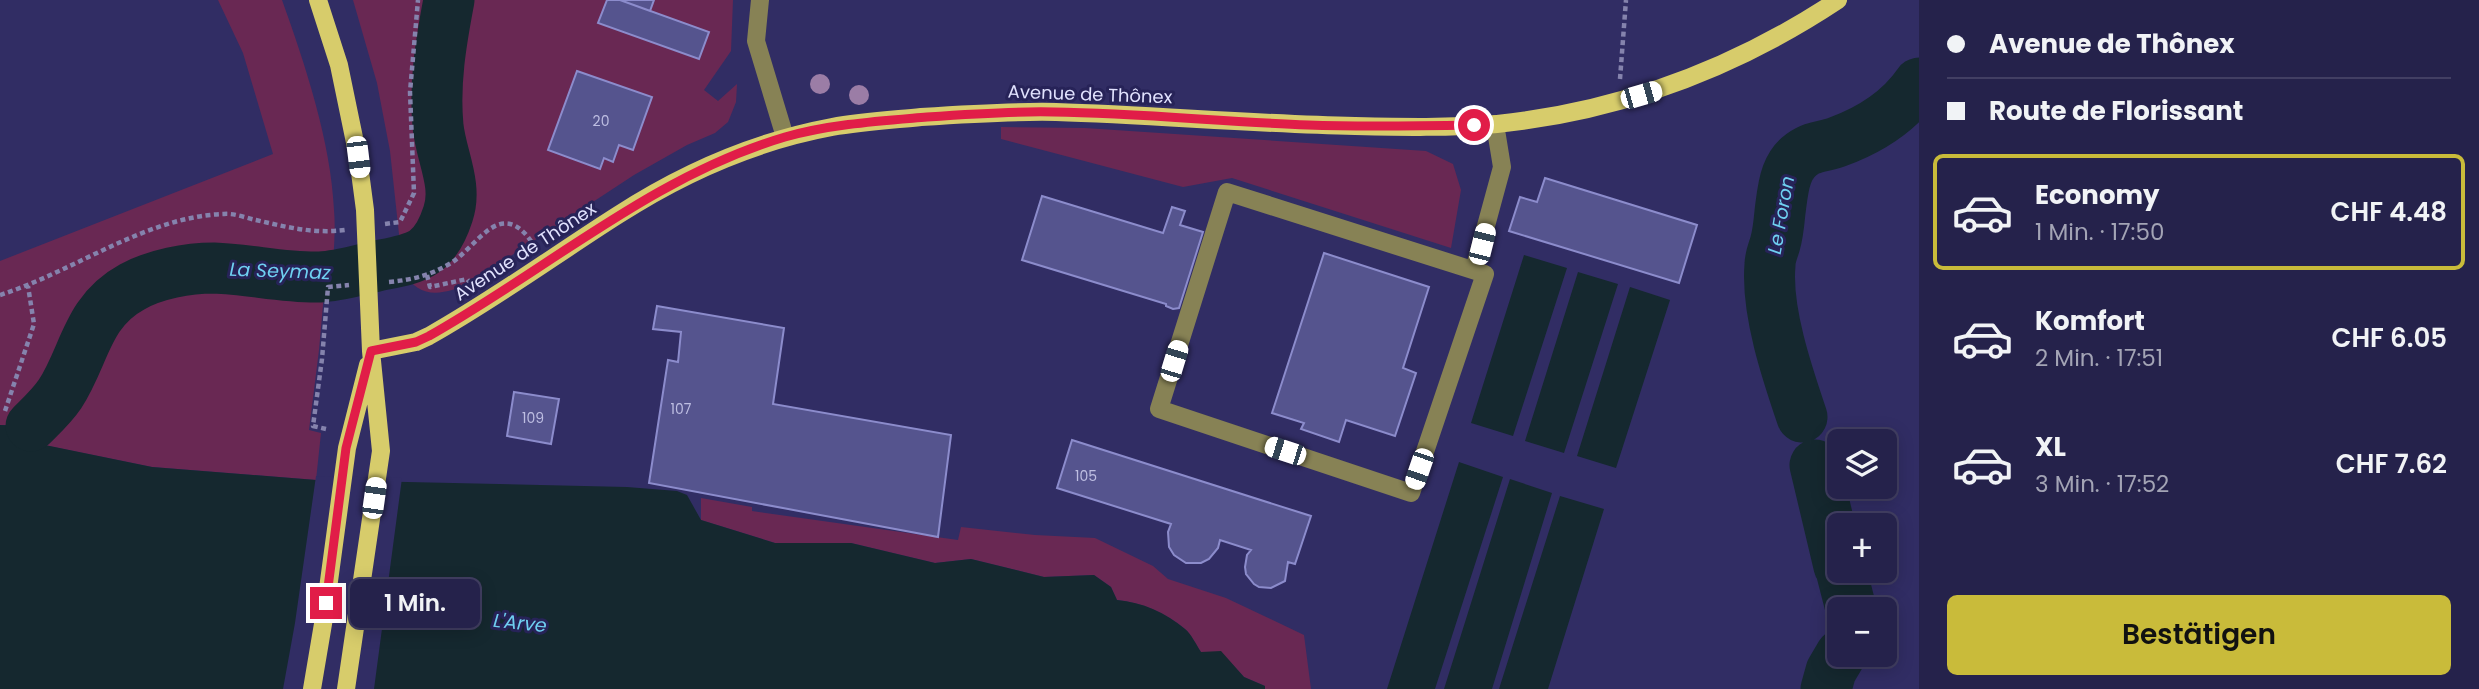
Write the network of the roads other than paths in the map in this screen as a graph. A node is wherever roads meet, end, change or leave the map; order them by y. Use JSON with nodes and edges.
{"nodes":[{"id":1,"x":318,"y":0,"type":"edge"},
{"id":2,"x":761,"y":0,"type":"edge"},
{"id":3,"x":1838,"y":0,"type":"edge"},
{"id":4,"x":1495,"y":124,"type":"junction"},
{"id":5,"x":785,"y":137,"type":"junction"},
{"id":6,"x":1474,"y":270,"type":"junction"},
{"id":7,"x":371,"y":351,"type":"junction"},
{"id":8,"x":312,"y":689,"type":"edge"},
{"id":9,"x":346,"y":689,"type":"edge"}],
"edges":[{"from":1,"to":7,"type":"main road"},
{"from":2,"to":5,"type":"street"},
{"from":3,"to":4,"type":"main road","name":"Avenue de Thônex"},
{"from":4,"to":5,"type":"main road","name":"Avenue de Thônex"},
{"from":4,"to":6,"type":"street"},
{"from":5,"to":7,"type":"main road","name":"Avenue de Thônex"},
{"from":6,"to":6,"type":"street"},
{"from":7,"to":8,"type":"main road"},
{"from":7,"to":9,"type":"main road"}]}
